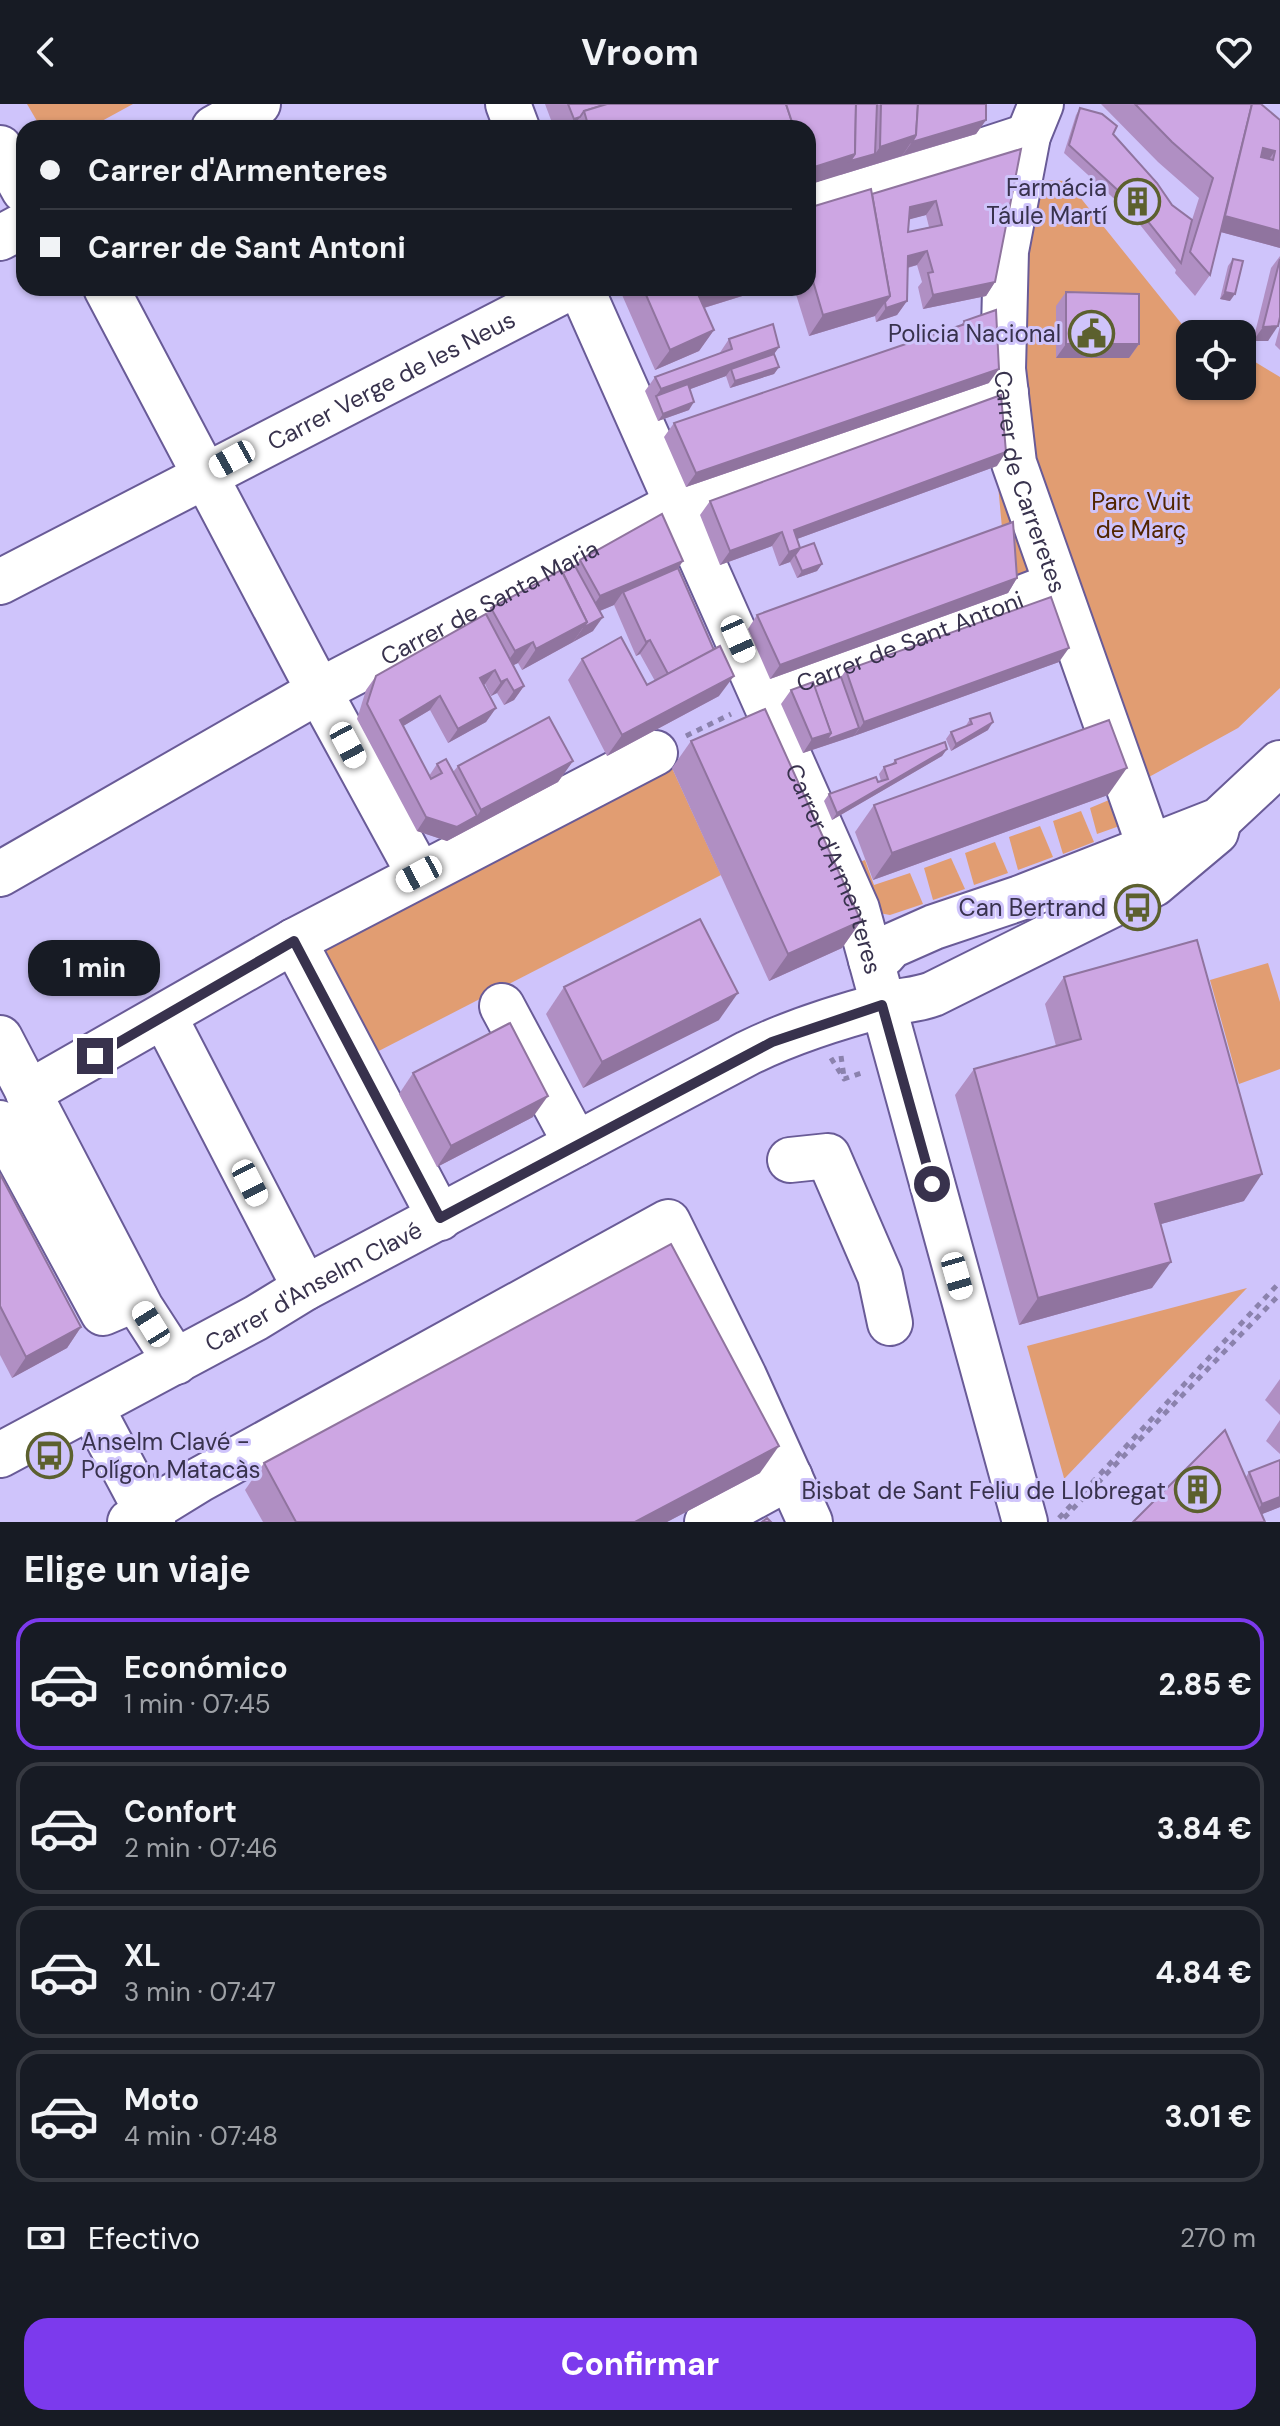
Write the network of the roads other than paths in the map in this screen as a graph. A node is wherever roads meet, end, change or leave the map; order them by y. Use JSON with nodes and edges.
{"nodes":[{"id":1,"x":258,"y":104,"type":"edge"},
{"id":2,"x":229,"y":120,"type":"edge"},
{"id":3,"x":1035,"y":120,"type":"edge"},
{"id":4,"x":0,"y":148,"type":"edge"},
{"id":5,"x":16,"y":176,"type":"edge"},
{"id":6,"x":816,"y":205,"type":"edge"},
{"id":7,"x":110,"y":296,"type":"edge"},
{"id":8,"x":553,"y":296,"type":"edge"},
{"id":9,"x":585,"y":296,"type":"edge"},
{"id":10,"x":1006,"y":393,"type":"junction"},
{"id":11,"x":205,"y":475,"type":"junction"},
{"id":12,"x":677,"y":504,"type":"junction"},
{"id":13,"x":0,"y":582,"type":"edge"},
{"id":14,"x":1055,"y":585,"type":"junction"},
{"id":15,"x":319,"y":691,"type":"junction"},
{"id":16,"x":764,"y":697,"type":"junction"},
{"id":17,"x":655,"y":753,"type":"road end"},
{"id":18,"x":1280,"y":763,"type":"edge"},
{"id":19,"x":1219,"y":820,"type":"junction"},
{"id":20,"x":1150,"y":848,"type":"junction"},
{"id":21,"x":0,"y":874,"type":"edge"},
{"id":22,"x":419,"y":874,"type":"junction"},
{"id":23,"x":294,"y":941,"type":"junction"},
{"id":24,"x":871,"y":960,"type":"junction"},
{"id":25,"x":882,"y":1005,"type":"junction"},
{"id":26,"x":502,"y":1006,"type":"dead end"},
{"id":27,"x":164,"y":1016,"type":"junction"},
{"id":28,"x":0,"y":1038,"type":"edge"},
{"id":29,"x":15,"y":1122,"type":"edge"},
{"id":30,"x":576,"y":1144,"type":"junction"},
{"id":31,"x":790,"y":1160,"type":"dead end"},
{"id":32,"x":440,"y":1218,"type":"junction"},
{"id":33,"x":305,"y":1288,"type":"junction"},
{"id":34,"x":136,"y":1299,"type":"junction"},
{"id":35,"x":890,"y":1323,"type":"dead end"},
{"id":36,"x":176,"y":1362,"type":"junction"},
{"id":37,"x":91,"y":1407,"type":"junction"},
{"id":38,"x":0,"y":1455,"type":"edge"},
{"id":39,"x":790,"y":1477,"type":"junction"},
{"id":40,"x":144,"y":1519,"type":"edge"},
{"id":41,"x":707,"y":1522,"type":"edge"},
{"id":42,"x":810,"y":1522,"type":"edge"},
{"id":43,"x":1025,"y":1522,"type":"edge"}],
"edges":[{"from":1,"to":2,"type":"street"},
{"from":3,"to":6,"type":"street"},
{"from":3,"to":10,"type":"street","name":"Carrer de Carreretes"},
{"from":4,"to":5,"type":"street"},
{"from":7,"to":11,"type":"street"},
{"from":8,"to":11,"type":"street","name":"Carrer Verge de les Neus"},
{"from":9,"to":12,"type":"street","name":"Carrer d'Armenteres"},
{"from":10,"to":12,"type":"street","name":"Carrer de Santa Maria"},
{"from":10,"to":14,"type":"street","name":"Carrer de Carreretes"},
{"from":11,"to":13,"type":"street","name":"Carrer Verge de les Neus"},
{"from":11,"to":15,"type":"street"},
{"from":12,"to":15,"type":"street","name":"Carrer de Santa Maria"},
{"from":12,"to":16,"type":"street","name":"Carrer d'Armenteres"},
{"from":14,"to":16,"type":"street","name":"Carrer de Sant Antoni"},
{"from":14,"to":20,"type":"street","name":"Carrer de Carreretes"},
{"from":15,"to":21,"type":"street","name":"Carrer de Santa Maria"},
{"from":15,"to":22,"type":"street"},
{"from":16,"to":24,"type":"street","name":"Carrer d'Armenteres"},
{"from":17,"to":22,"type":"street"},
{"from":18,"to":19,"type":"street","name":"Carrer d'Anselm Clavé"},
{"from":19,"to":20,"type":"street","name":"Carrer d'Anselm Clavé"},
{"from":19,"to":25,"type":"street","name":"Carrer d'Anselm Clavé"},
{"from":20,"to":24,"type":"street","name":"Carrer d'Anselm Clavé"},
{"from":22,"to":23,"type":"street"},
{"from":23,"to":27,"type":"street"},
{"from":23,"to":32,"type":"street"},
{"from":24,"to":25,"type":"street","name":"Carrer d'Armenteres"},
{"from":25,"to":30,"type":"street","name":"Carrer d'Anselm Clavé"},
{"from":25,"to":43,"type":"street","name":"Carrer d'Armenteres"},
{"from":26,"to":30,"type":"street"},
{"from":27,"to":29,"type":"street"},
{"from":27,"to":33,"type":"street"},
{"from":28,"to":29,"type":"street"},
{"from":29,"to":34,"type":"street"},
{"from":29,"to":34,"type":"street"},
{"from":30,"to":32,"type":"street","name":"Carrer d'Anselm Clavé"},
{"from":31,"to":35,"type":"street"},
{"from":32,"to":33,"type":"street","name":"Carrer d'Anselm Clavé"},
{"from":33,"to":36,"type":"street","name":"Carrer d'Anselm Clavé"},
{"from":34,"to":36,"type":"street"},
{"from":36,"to":37,"type":"street","name":"Carrer d'Anselm Clavé"},
{"from":37,"to":38,"type":"street","name":"Carrer d'Anselm Clavé"},
{"from":37,"to":40,"type":"street"},
{"from":39,"to":40,"type":"street"},
{"from":39,"to":41,"type":"street"},
{"from":39,"to":42,"type":"street"}]}
